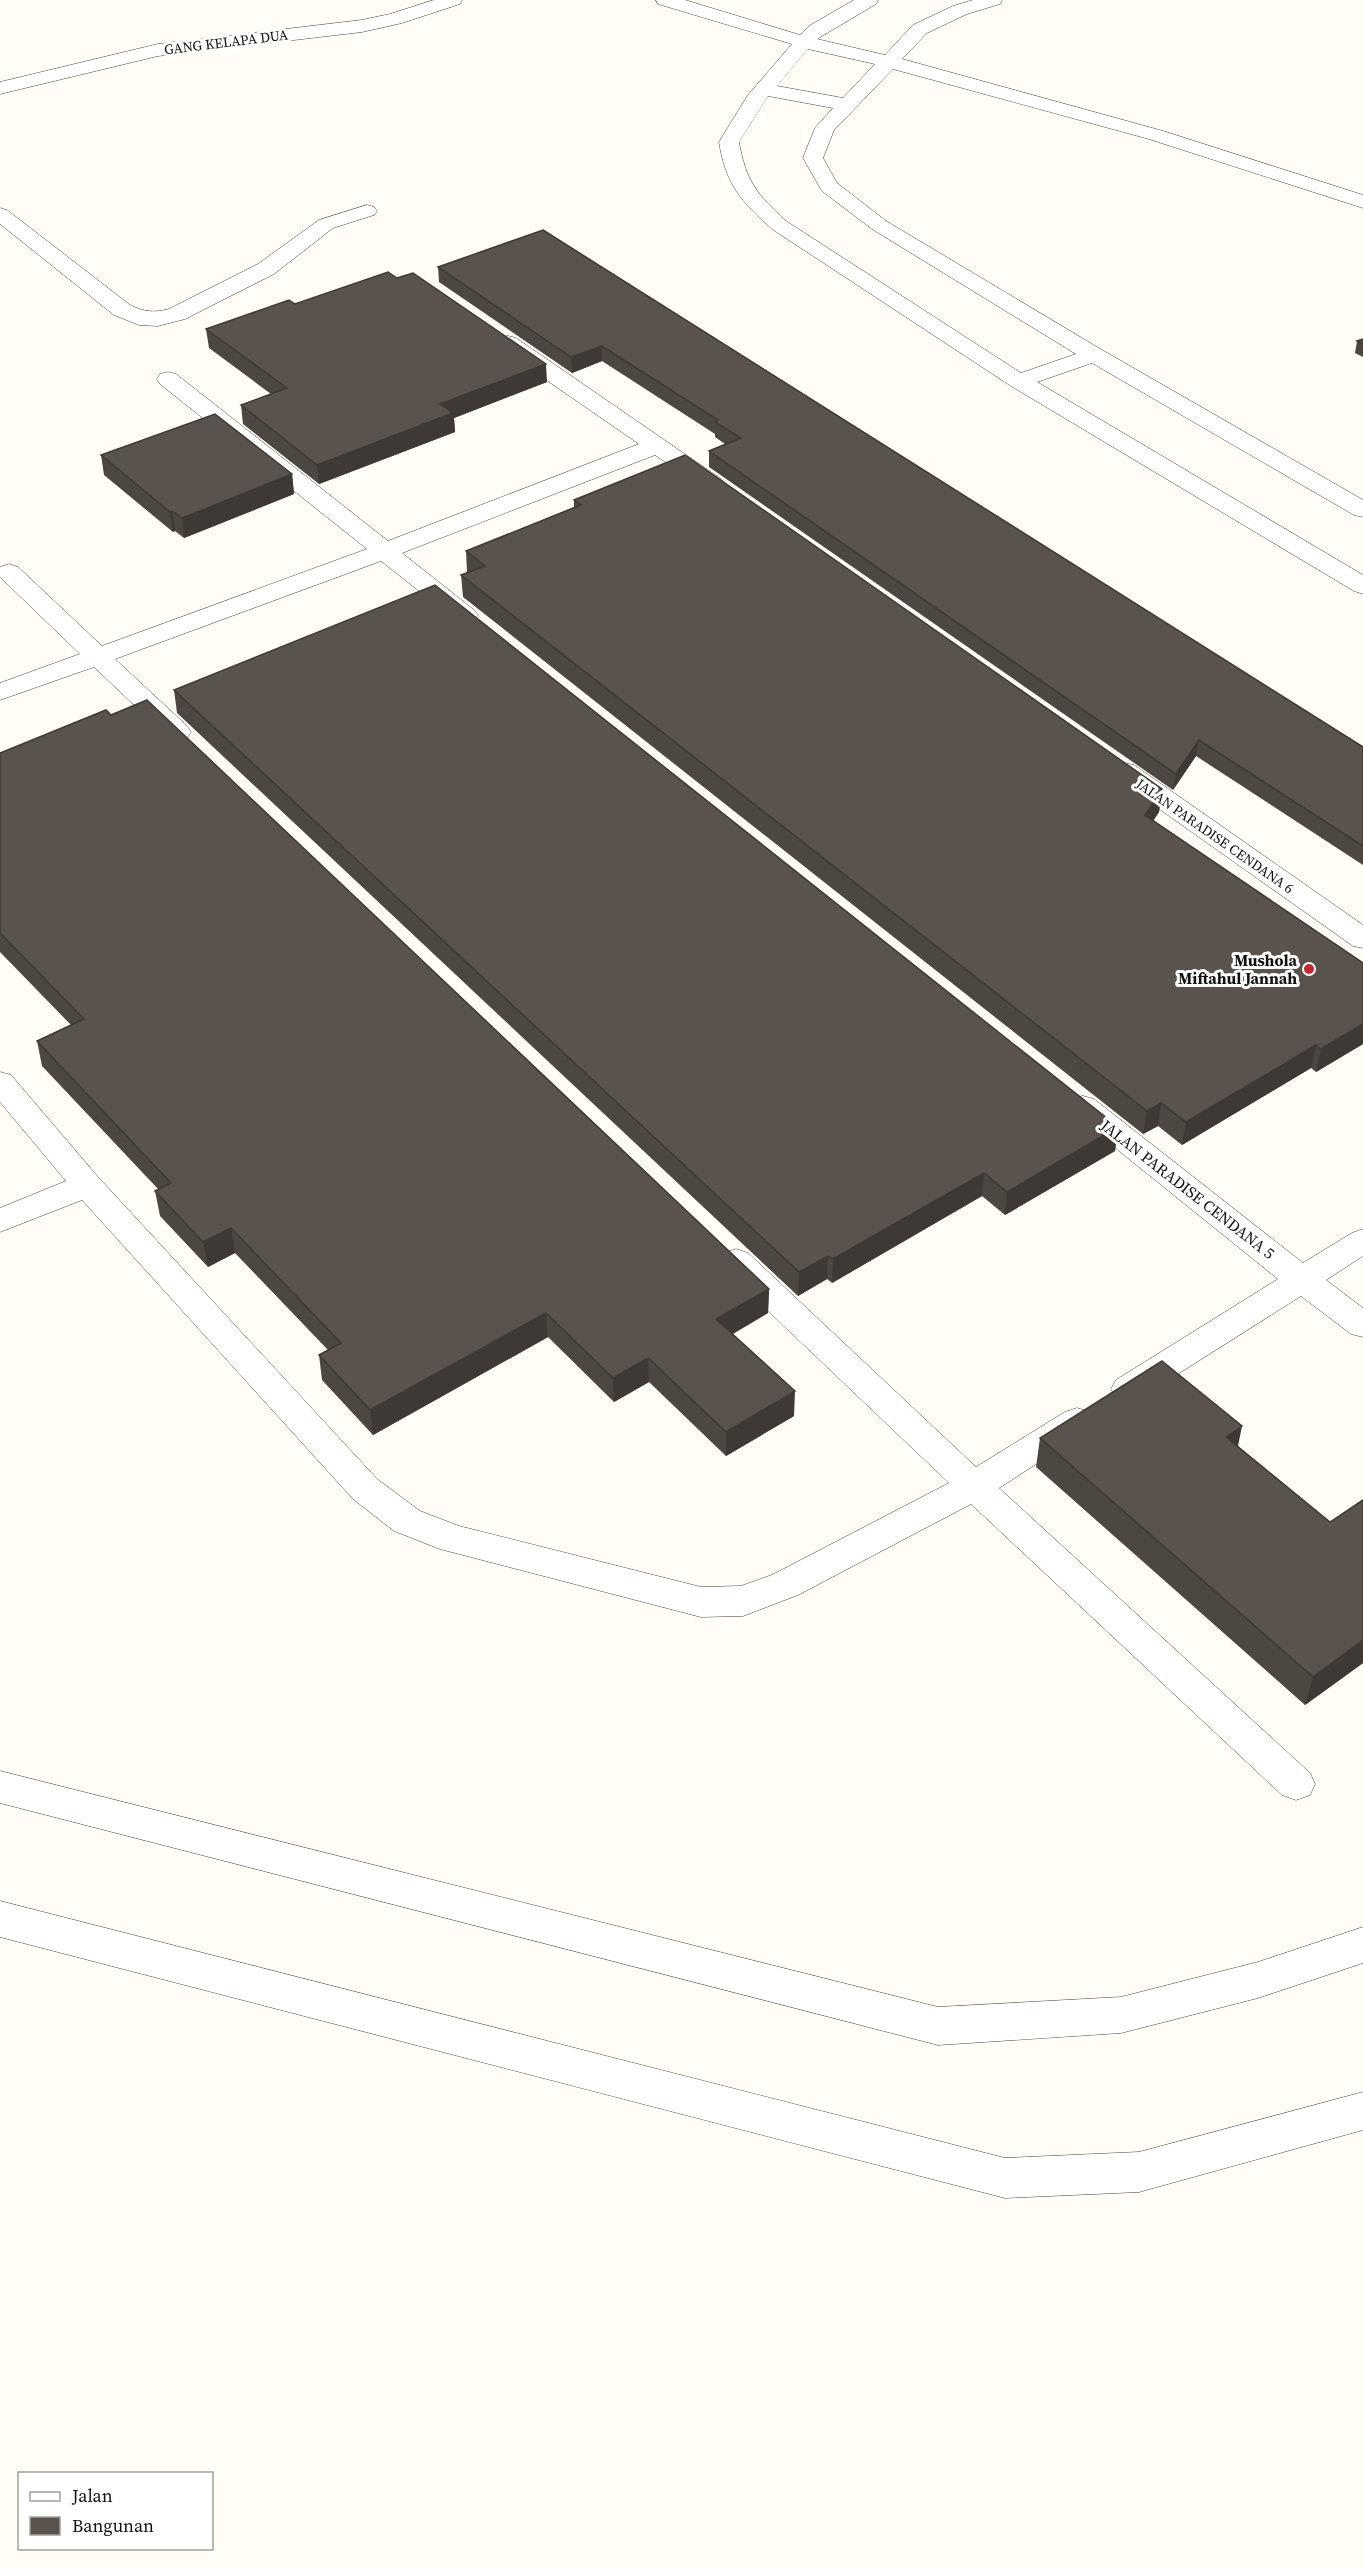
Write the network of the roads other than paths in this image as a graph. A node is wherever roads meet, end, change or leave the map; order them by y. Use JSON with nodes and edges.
{"nodes":[{"id":1,"x":665,"y":0,"type":"edge"},
{"id":2,"x":869,"y":0,"type":"edge"},
{"id":3,"x":993,"y":0,"type":"edge"},
{"id":4,"x":442,"y":1,"type":"edge"},
{"id":5,"x":804,"y":42,"type":"junction"},
{"id":6,"x":887,"y":61,"type":"junction"},
{"id":7,"x":0,"y":88,"type":"edge"},
{"id":8,"x":763,"y":89,"type":"junction"},
{"id":9,"x":847,"y":105,"type":"junction"},
{"id":10,"x":1363,"y":202,"type":"edge"},
{"id":11,"x":367,"y":211,"type":"dead end"},
{"id":12,"x":0,"y":214,"type":"edge"},
{"id":13,"x":8,"y":230,"type":"edge"},
{"id":14,"x":484,"y":326,"type":"edge"},
{"id":15,"x":1094,"y":355,"type":"junction"},
{"id":16,"x":168,"y":379,"type":"dead end"},
{"id":17,"x":1019,"y":381,"type":"junction"},
{"id":18,"x":658,"y":445,"type":"junction"},
{"id":19,"x":736,"y":500,"type":"edge"},
{"id":20,"x":1363,"y":510,"type":"edge"},
{"id":21,"x":385,"y":551,"type":"junction"},
{"id":22,"x":9,"y":572,"type":"dead end"},
{"id":23,"x":1363,"y":586,"type":"edge"},
{"id":24,"x":488,"y":633,"type":"edge"},
{"id":25,"x":97,"y":656,"type":"junction"},
{"id":26,"x":0,"y":692,"type":"edge"},
{"id":27,"x":201,"y":754,"type":"edge"},
{"id":28,"x":1108,"y":761,"type":"edge"},
{"id":29,"x":1363,"y":939,"type":"edge"},
{"id":30,"x":0,"y":1082,"type":"edge"},
{"id":31,"x":1058,"y":1086,"type":"edge"},
{"id":32,"x":87,"y":1185,"type":"junction"},
{"id":33,"x":0,"y":1221,"type":"edge"},
{"id":34,"x":713,"y":1240,"type":"edge"},
{"id":35,"x":1363,"y":1241,"type":"edge"},
{"id":36,"x":1301,"y":1279,"type":"junction"},
{"id":37,"x":1363,"y":1325,"type":"edge"},
{"id":38,"x":974,"y":1486,"type":"junction"},
{"id":39,"x":1296,"y":1784,"type":"dead end"},
{"id":40,"x":0,"y":1787,"type":"edge"},
{"id":41,"x":0,"y":1919,"type":"edge"},
{"id":42,"x":1363,"y":1944,"type":"edge"},
{"id":43,"x":1363,"y":2111,"type":"edge"}],
"edges":[{"from":1,"to":5,"type":"street"},
{"from":2,"to":5,"type":"street"},
{"from":3,"to":6,"type":"street"},
{"from":4,"to":7,"type":"street","name":"GANG KELAPA DUA"},
{"from":5,"to":6,"type":"street"},
{"from":5,"to":8,"type":"street"},
{"from":6,"to":9,"type":"street"},
{"from":6,"to":10,"type":"street"},
{"from":8,"to":9,"type":"street"},
{"from":8,"to":17,"type":"street"},
{"from":9,"to":15,"type":"street"},
{"from":11,"to":13,"type":"street"},
{"from":12,"to":13,"type":"street"},
{"from":14,"to":18,"type":"street"},
{"from":15,"to":17,"type":"street"},
{"from":15,"to":20,"type":"street"},
{"from":16,"to":21,"type":"street"},
{"from":17,"to":23,"type":"street"},
{"from":18,"to":19,"type":"street"},
{"from":18,"to":21,"type":"street"},
{"from":21,"to":24,"type":"street"},
{"from":21,"to":25,"type":"street"},
{"from":22,"to":25,"type":"street"},
{"from":25,"to":26,"type":"street"},
{"from":25,"to":27,"type":"street"},
{"from":28,"to":29,"type":"street","name":"JALAN PARADISE CENDANA 6"},
{"from":30,"to":32,"type":"street"},
{"from":31,"to":36,"type":"street","name":"JALAN PARADISE CENDANA 5"},
{"from":32,"to":33,"type":"street"},
{"from":32,"to":38,"type":"street"},
{"from":34,"to":38,"type":"street"},
{"from":35,"to":36,"type":"street"},
{"from":36,"to":37,"type":"street","name":"JALAN PARADISE CENDANA 5"},
{"from":36,"to":38,"type":"street"},
{"from":38,"to":39,"type":"street"},
{"from":40,"to":42,"type":"street"},
{"from":41,"to":43,"type":"street"}]}
